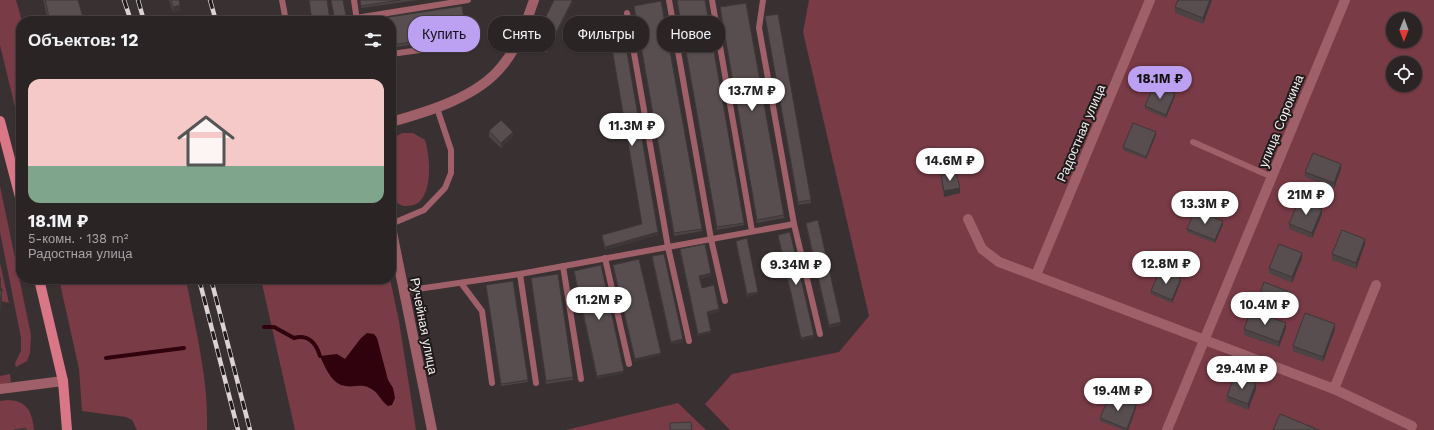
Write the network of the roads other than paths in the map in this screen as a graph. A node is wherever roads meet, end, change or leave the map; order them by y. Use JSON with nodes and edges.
{"nodes":[{"id":1,"x":282,"y":0,"type":"edge"},
{"id":2,"x":354,"y":0,"type":"edge"},
{"id":3,"x":468,"y":0,"type":"edge"},
{"id":4,"x":534,"y":0,"type":"edge"},
{"id":5,"x":669,"y":0,"type":"edge"},
{"id":6,"x":712,"y":0,"type":"edge"},
{"id":7,"x":762,"y":0,"type":"edge"},
{"id":8,"x":1150,"y":0,"type":"edge"},
{"id":9,"x":1345,"y":0,"type":"edge"},
{"id":10,"x":627,"y":13,"type":"dead end"},
{"id":11,"x":285,"y":16,"type":"edge"},
{"id":12,"x":357,"y":16,"type":"edge"},
{"id":13,"x":375,"y":16,"type":"edge"},
{"id":14,"x":408,"y":52,"type":"edge"},
{"id":15,"x":396,"y":53,"type":"edge"},
{"id":16,"x":437,"y":108,"type":"junction"},
{"id":17,"x":0,"y":120,"type":"edge"},
{"id":18,"x":396,"y":120,"type":"edge"},
{"id":19,"x":1193,"y":142,"type":"dead end"},
{"id":20,"x":1272,"y":177,"type":"junction"},
{"id":21,"x":16,"y":182,"type":"edge"},
{"id":22,"x":968,"y":219,"type":"dead end"},
{"id":23,"x":396,"y":224,"type":"edge"},
{"id":24,"x":794,"y":224,"type":"junction"},
{"id":25,"x":752,"y":231,"type":"junction"},
{"id":26,"x":711,"y":239,"type":"junction"},
{"id":27,"x":668,"y":247,"type":"junction"},
{"id":28,"x":396,"y":251,"type":"edge"},
{"id":29,"x":605,"y":258,"type":"junction"},
{"id":30,"x":563,"y":266,"type":"junction"},
{"id":31,"x":520,"y":274,"type":"junction"},
{"id":32,"x":1036,"y":276,"type":"junction"},
{"id":33,"x":461,"y":283,"type":"junction"},
{"id":34,"x":40,"y":284,"type":"edge"},
{"id":35,"x":1376,"y":285,"type":"dead end"},
{"id":36,"x":404,"y":291,"type":"junction"},
{"id":37,"x":725,"y":301,"type":"dead end"},
{"id":38,"x":820,"y":334,"type":"dead end"},
{"id":39,"x":689,"y":341,"type":"dead end"},
{"id":40,"x":1205,"y":341,"type":"junction"},
{"id":41,"x":629,"y":364,"type":"dead end"},
{"id":42,"x":581,"y":379,"type":"dead end"},
{"id":43,"x":63,"y":381,"type":"junction"},
{"id":44,"x":536,"y":382,"type":"dead end"},
{"id":45,"x":492,"y":383,"type":"dead end"},
{"id":46,"x":0,"y":389,"type":"edge"},
{"id":47,"x":1334,"y":389,"type":"junction"},
{"id":48,"x":1412,"y":426,"type":"dead end"},
{"id":49,"x":67,"y":430,"type":"edge"},
{"id":50,"x":432,"y":430,"type":"edge"},
{"id":51,"x":1167,"y":430,"type":"edge"}],
"edges":[{"from":1,"to":11,"type":"lane"},
{"from":2,"to":12,"type":"lane"},
{"from":3,"to":13,"type":"lane"},
{"from":4,"to":16,"type":"street"},
{"from":5,"to":26,"type":"lane"},
{"from":6,"to":25,"type":"lane"},
{"from":7,"to":24,"type":"lane"},
{"from":8,"to":32,"type":"street","name":"Радостная улица"},
{"from":9,"to":20,"type":"street","name":"улица Сорокина"},
{"from":10,"to":27,"type":"lane"},
{"from":14,"to":15,"type":"lane"},
{"from":16,"to":18,"type":"street"},
{"from":16,"to":23,"type":"lane"},
{"from":17,"to":21,"type":"main road"},
{"from":19,"to":20,"type":"lane"},
{"from":20,"to":40,"type":"street","name":"улица Сорокина"},
{"from":22,"to":32,"type":"street"},
{"from":24,"to":25,"type":"lane"},
{"from":24,"to":38,"type":"lane"},
{"from":25,"to":26,"type":"lane"},
{"from":26,"to":27,"type":"lane"},
{"from":26,"to":37,"type":"lane"},
{"from":27,"to":29,"type":"lane"},
{"from":27,"to":39,"type":"lane"},
{"from":28,"to":36,"type":"street","name":"Ручейная улица"},
{"from":29,"to":30,"type":"lane"},
{"from":29,"to":41,"type":"lane"},
{"from":30,"to":31,"type":"lane"},
{"from":30,"to":42,"type":"lane"},
{"from":31,"to":33,"type":"lane"},
{"from":31,"to":44,"type":"lane"},
{"from":32,"to":40,"type":"street"},
{"from":33,"to":36,"type":"lane"},
{"from":33,"to":45,"type":"lane"},
{"from":34,"to":43,"type":"main road"},
{"from":35,"to":47,"type":"street"},
{"from":36,"to":50,"type":"street","name":"Ручейная улица"},
{"from":40,"to":47,"type":"street"},
{"from":40,"to":51,"type":"street","name":"улица Сорокина"},
{"from":43,"to":46,"type":"street"},
{"from":43,"to":49,"type":"main road"},
{"from":47,"to":48,"type":"street"}]}
